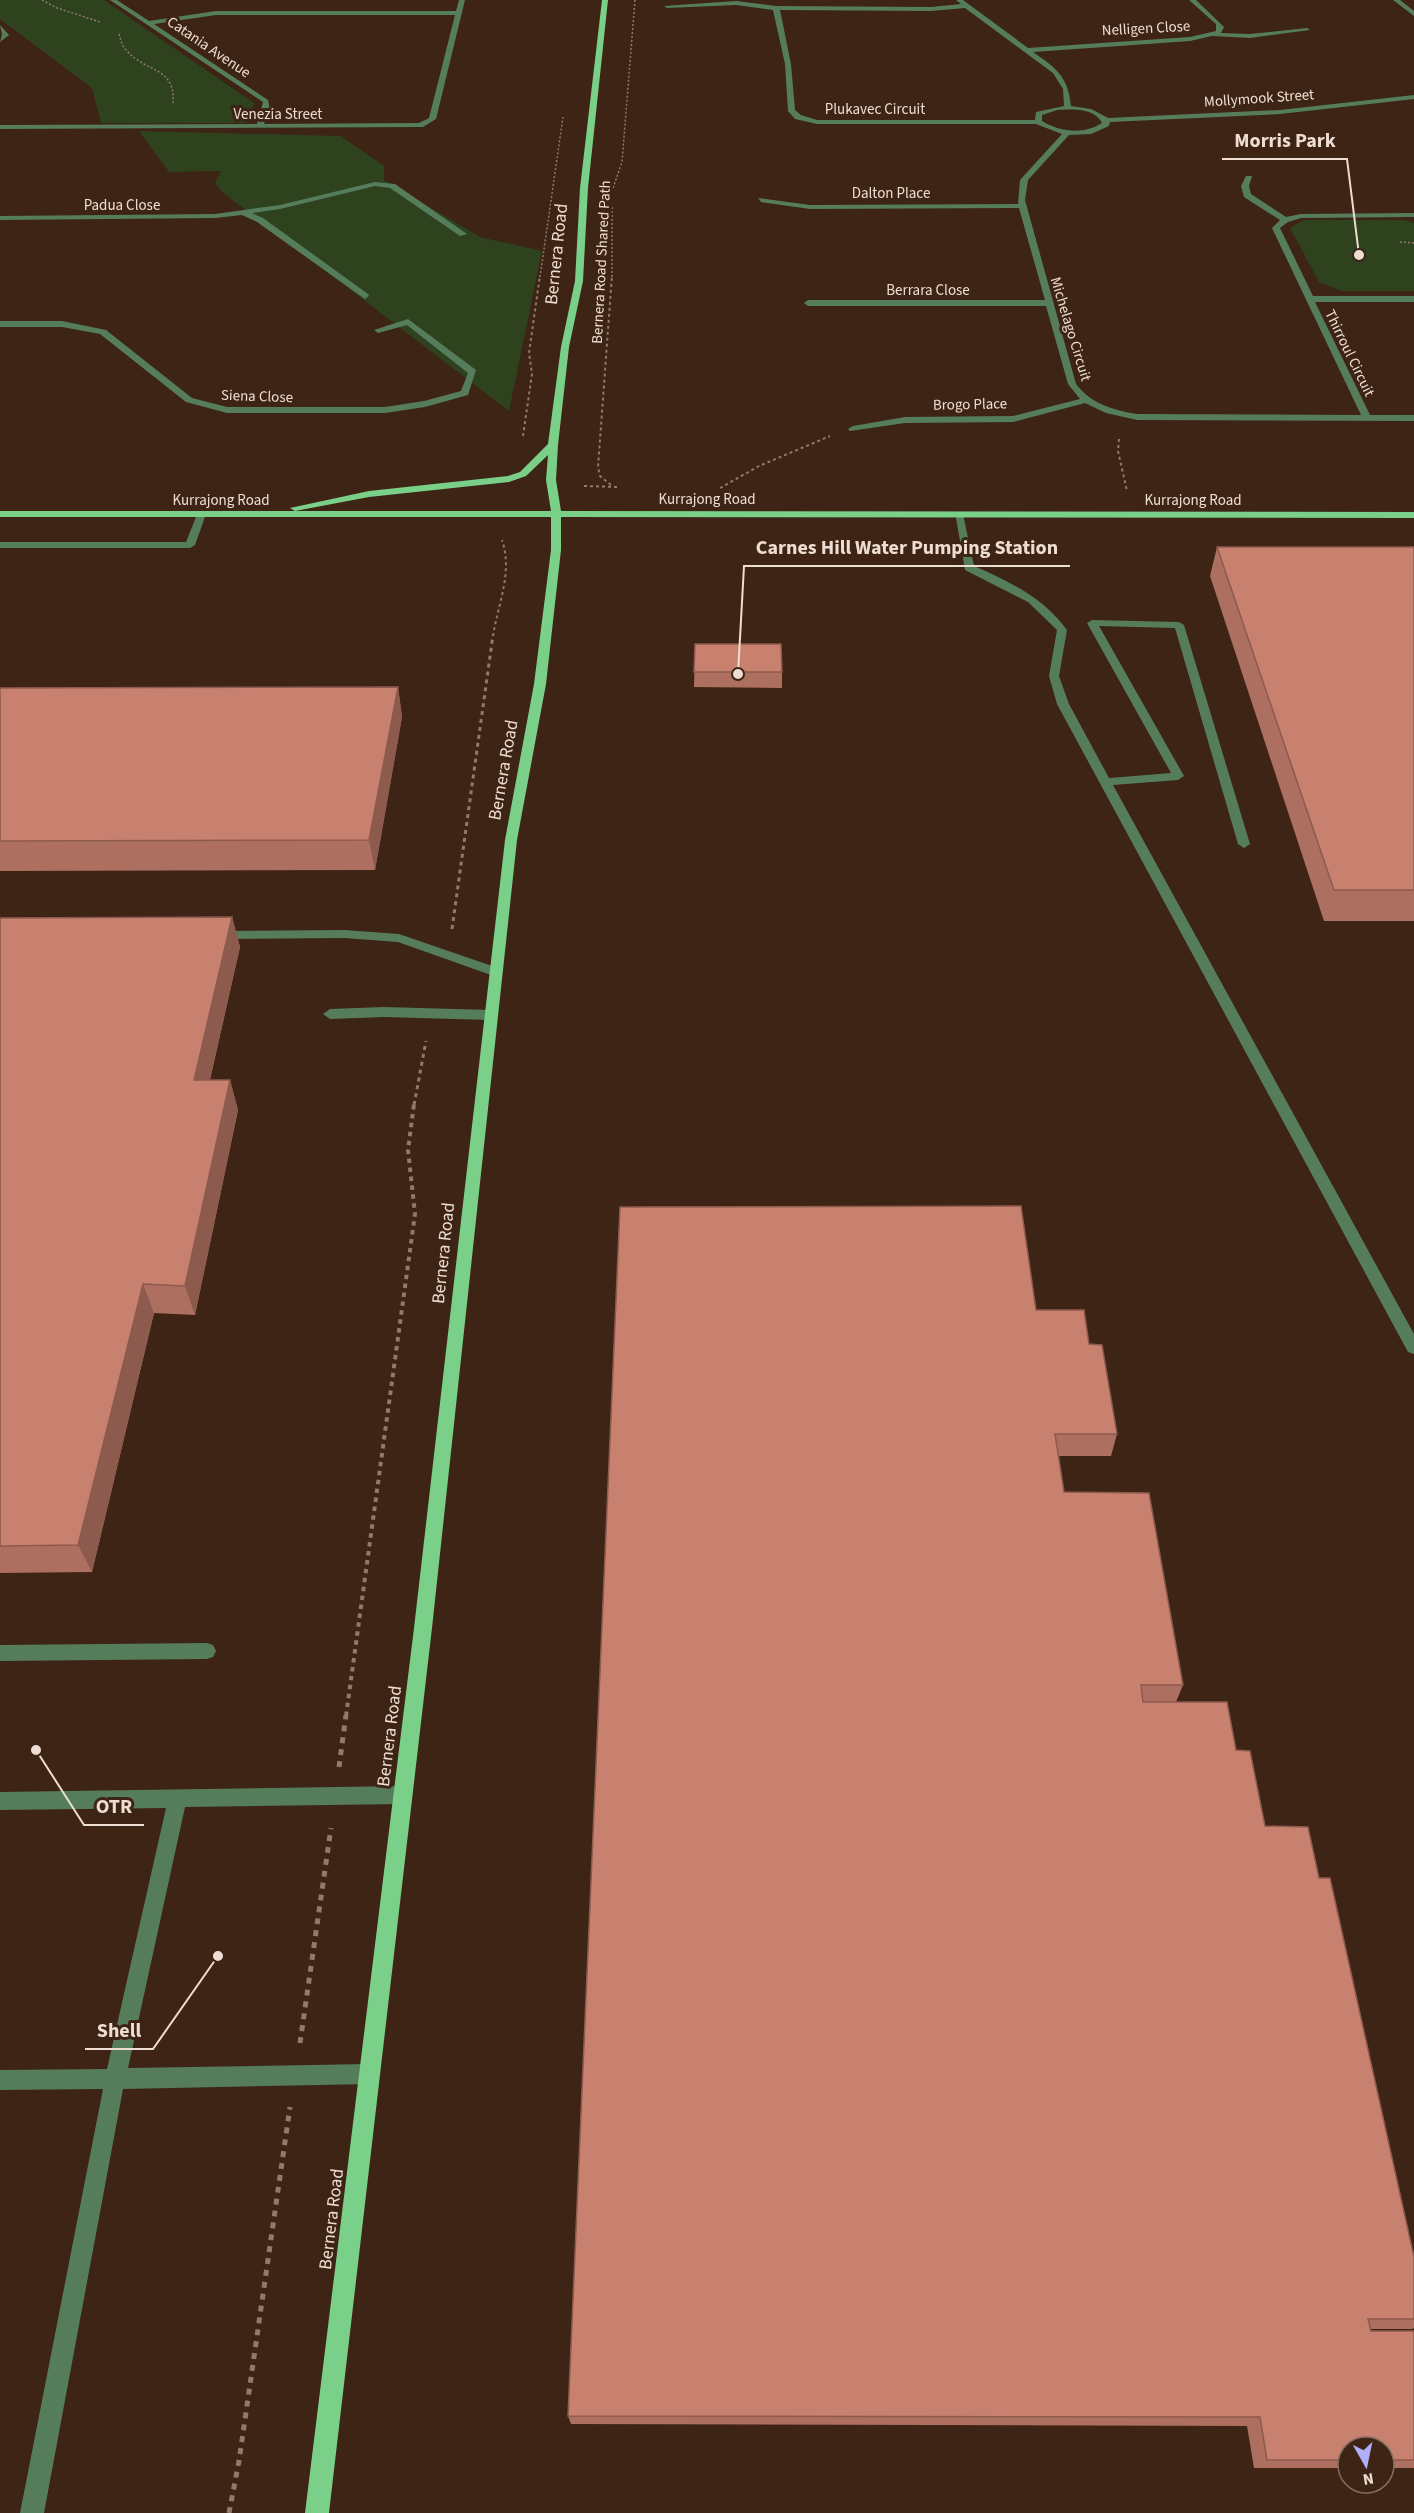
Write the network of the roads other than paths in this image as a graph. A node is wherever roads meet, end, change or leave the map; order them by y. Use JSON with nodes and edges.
{"nodes":[{"id":1,"x":113,"y":0,"type":"edge"},
{"id":2,"x":462,"y":0,"type":"edge"},
{"id":3,"x":605,"y":0,"type":"edge"},
{"id":4,"x":1192,"y":0,"type":"edge"},
{"id":5,"x":1396,"y":0,"type":"edge"},
{"id":6,"x":962,"y":3,"type":"edge"},
{"id":7,"x":667,"y":6,"type":"dead end"},
{"id":8,"x":776,"y":8,"type":"junction"},
{"id":9,"x":459,"y":13,"type":"junction"},
{"id":10,"x":1414,"y":14,"type":"edge"},
{"id":11,"x":148,"y":23,"type":"junction"},
{"id":12,"x":0,"y":27,"type":"edge"},
{"id":13,"x":1307,"y":30,"type":"dead end"},
{"id":14,"x":1215,"y":34,"type":"junction"},
{"id":15,"x":0,"y":40,"type":"edge"},
{"id":16,"x":1028,"y":50,"type":"junction"},
{"id":17,"x":1414,"y":97,"type":"edge"},
{"id":18,"x":1068,"y":107,"type":"junction"},
{"id":19,"x":1106,"y":120,"type":"junction"},
{"id":20,"x":1038,"y":122,"type":"junction"},
{"id":21,"x":0,"y":127,"type":"edge"},
{"id":22,"x":259,"y":127,"type":"junction"},
{"id":23,"x":1068,"y":132,"type":"junction"},
{"id":24,"x":1248,"y":178,"type":"dead end"},
{"id":25,"x":761,"y":200,"type":"dead end"},
{"id":26,"x":1021,"y":206,"type":"junction"},
{"id":27,"x":243,"y":212,"type":"junction"},
{"id":28,"x":1414,"y":215,"type":"edge"},
{"id":29,"x":0,"y":219,"type":"edge"},
{"id":30,"x":1285,"y":220,"type":"junction"},
{"id":31,"x":463,"y":234,"type":"dead end"},
{"id":32,"x":365,"y":296,"type":"dead end"},
{"id":33,"x":1309,"y":299,"type":"junction"},
{"id":34,"x":1414,"y":299,"type":"edge"},
{"id":35,"x":808,"y":303,"type":"dead end"},
{"id":36,"x":1049,"y":303,"type":"junction"},
{"id":37,"x":0,"y":324,"type":"edge"},
{"id":38,"x":378,"y":330,"type":"dead end"},
{"id":39,"x":1086,"y":400,"type":"junction"},
{"id":40,"x":1367,"y":418,"type":"junction"},
{"id":41,"x":1414,"y":418,"type":"edge"},
{"id":42,"x":853,"y":429,"type":"road end"},
{"id":43,"x":553,"y":445,"type":"junction"},
{"id":44,"x":0,"y":514,"type":"edge"},
{"id":45,"x":201,"y":514,"type":"junction"},
{"id":46,"x":556,"y":514,"type":"junction"},
{"id":47,"x":958,"y":514,"type":"junction"},
{"id":48,"x":261,"y":515,"type":"junction"},
{"id":49,"x":1414,"y":515,"type":"edge"},
{"id":50,"x":0,"y":545,"type":"edge"},
{"id":51,"x":1106,"y":782,"type":"junction"},
{"id":52,"x":1244,"y":844,"type":"dead end"},
{"id":53,"x":200,"y":935,"type":"edge"},
{"id":54,"x":496,"y":972,"type":"junction"},
{"id":55,"x":330,"y":1014,"type":"dead end"},
{"id":56,"x":490,"y":1015,"type":"junction"},
{"id":57,"x":1414,"y":1348,"type":"edge"},
{"id":58,"x":207,"y":1651,"type":"dead end"},
{"id":59,"x":0,"y":1653,"type":"edge"},
{"id":60,"x":403,"y":1795,"type":"junction"},
{"id":61,"x":177,"y":1799,"type":"junction"},
{"id":62,"x":0,"y":1801,"type":"edge"},
{"id":63,"x":369,"y":2074,"type":"junction"},
{"id":64,"x":115,"y":2079,"type":"junction"},
{"id":65,"x":0,"y":2080,"type":"edge"},
{"id":66,"x":32,"y":2513,"type":"edge"},
{"id":67,"x":317,"y":2513,"type":"edge"}],
"edges":[{"from":1,"to":11,"type":"street","name":"Catania Avenue"},
{"from":2,"to":9,"type":"street","name":"Venezia Street"},
{"from":3,"to":43,"type":"main road","name":"Bernera Road"},
{"from":4,"to":14,"type":"street","name":"Nelligen Close"},
{"from":5,"to":10,"type":"street"},
{"from":6,"to":8,"type":"street"},
{"from":6,"to":16,"type":"street"},
{"from":7,"to":8,"type":"street"},
{"from":8,"to":20,"type":"street","name":"Plukavec Circuit"},
{"from":9,"to":11,"type":"street"},
{"from":9,"to":22,"type":"street","name":"Venezia Street"},
{"from":11,"to":22,"type":"street","name":"Catania Avenue"},
{"from":12,"to":15,"type":"street"},
{"from":13,"to":14,"type":"street"},
{"from":14,"to":16,"type":"street","name":"Nelligen Close"},
{"from":16,"to":18,"type":"street"},
{"from":17,"to":19,"type":"street","name":"Mollymook Street"},
{"from":18,"to":19,"type":"street"},
{"from":18,"to":20,"type":"street"},
{"from":19,"to":23,"type":"street"},
{"from":20,"to":23,"type":"street"},
{"from":21,"to":22,"type":"street","name":"Venezia Street"},
{"from":23,"to":26,"type":"street","name":"Michelago Circuit"},
{"from":24,"to":30,"type":"street"},
{"from":25,"to":26,"type":"street","name":"Dalton Place"},
{"from":26,"to":36,"type":"street","name":"Michelago Circuit"},
{"from":27,"to":29,"type":"street","name":"Padua Close"},
{"from":27,"to":31,"type":"street","name":"Padua Close"},
{"from":27,"to":32,"type":"street"},
{"from":28,"to":30,"type":"street"},
{"from":30,"to":33,"type":"street","name":"Thirroul Circuit"},
{"from":33,"to":34,"type":"street","name":"Thirroul Circuit"},
{"from":33,"to":40,"type":"street","name":"Thirroul Circuit"},
{"from":35,"to":36,"type":"street","name":"Berrara Close"},
{"from":36,"to":39,"type":"street","name":"Michelago Circuit"},
{"from":37,"to":38,"type":"street","name":"Siena Close"},
{"from":39,"to":40,"type":"street","name":"Michelago Circuit"},
{"from":39,"to":42,"type":"street","name":"Brogo Place"},
{"from":40,"to":41,"type":"street","name":"Michelago Circuit"},
{"from":43,"to":46,"type":"main road","name":"Bernera Road"},
{"from":43,"to":48,"type":"main road"},
{"from":44,"to":45,"type":"main road","name":"Kurrajong Road"},
{"from":45,"to":48,"type":"main road","name":"Kurrajong Road"},
{"from":45,"to":50,"type":"street"},
{"from":46,"to":47,"type":"main road","name":"Kurrajong Road"},
{"from":46,"to":48,"type":"main road","name":"Kurrajong Road"},
{"from":46,"to":54,"type":"main road","name":"Bernera Road"},
{"from":47,"to":49,"type":"main road","name":"Kurrajong Road"},
{"from":47,"to":51,"type":"street"},
{"from":51,"to":52,"type":"street"},
{"from":51,"to":57,"type":"street"},
{"from":53,"to":54,"type":"street"},
{"from":54,"to":56,"type":"main road","name":"Bernera Road"},
{"from":55,"to":56,"type":"street"},
{"from":56,"to":60,"type":"main road","name":"Bernera Road"},
{"from":58,"to":59,"type":"street"},
{"from":60,"to":61,"type":"street"},
{"from":60,"to":63,"type":"main road","name":"Bernera Road"},
{"from":61,"to":62,"type":"street"},
{"from":61,"to":64,"type":"street"},
{"from":63,"to":64,"type":"street"},
{"from":63,"to":67,"type":"main road","name":"Bernera Road"},
{"from":64,"to":65,"type":"street"},
{"from":64,"to":66,"type":"street"}]}
